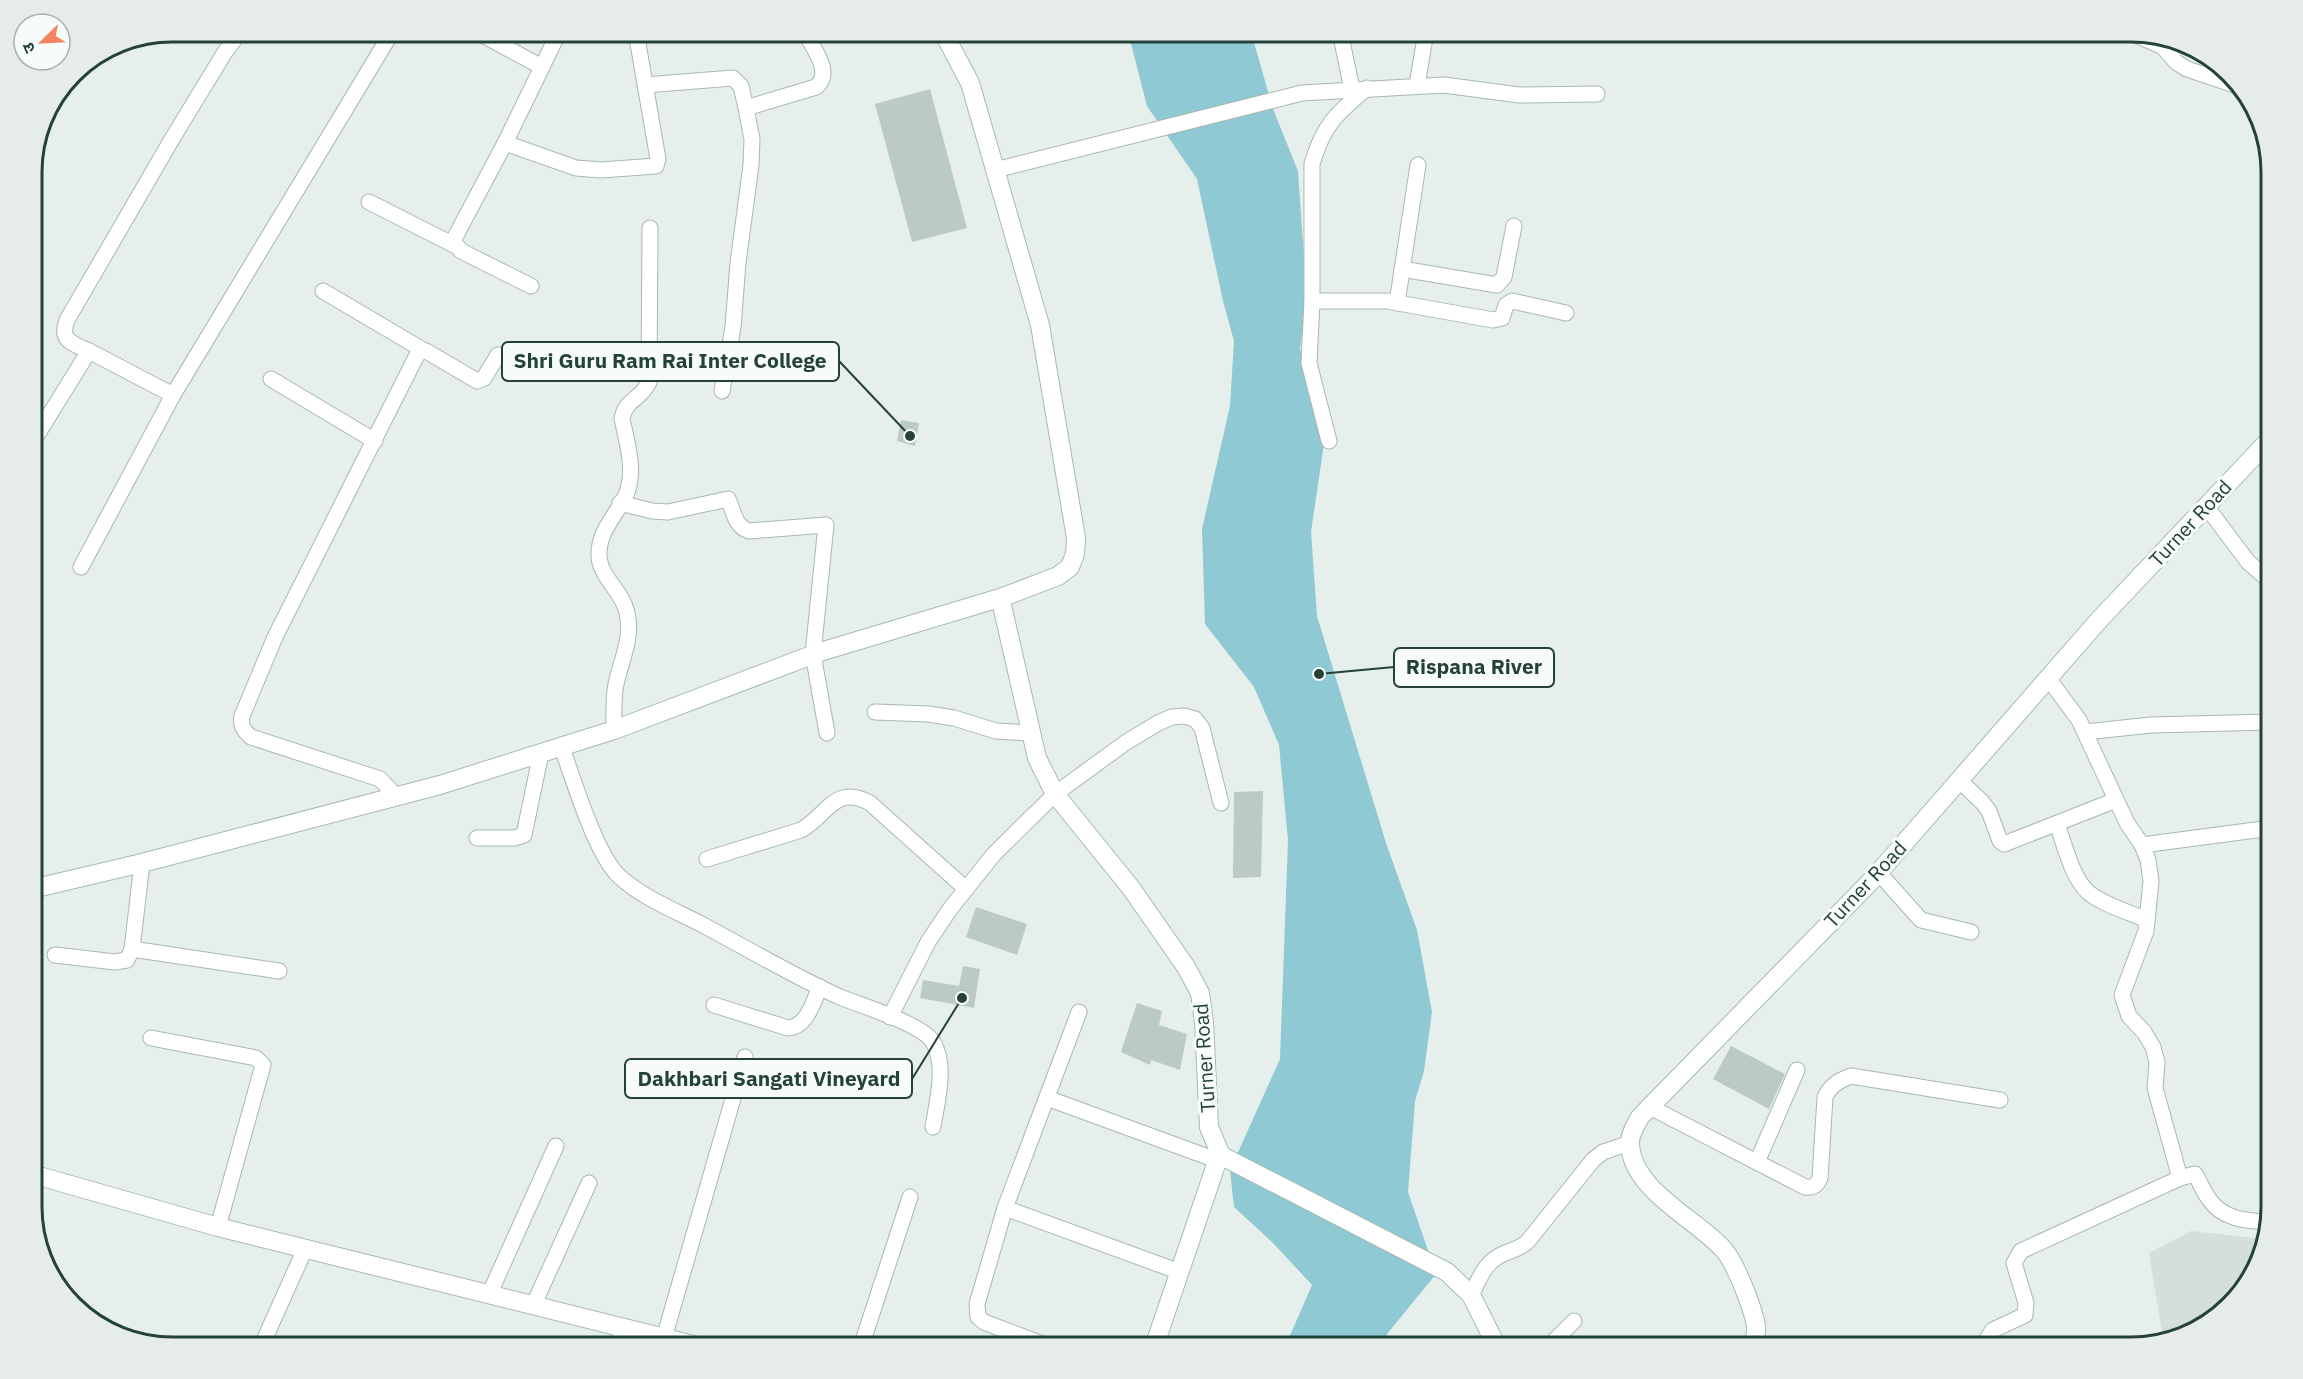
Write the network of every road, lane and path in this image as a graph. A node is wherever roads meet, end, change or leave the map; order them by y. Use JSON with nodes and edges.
{"nodes":[{"id":1,"x":232,"y":42,"type":"edge"},
{"id":2,"x":386,"y":42,"type":"edge"},
{"id":3,"x":496,"y":42,"type":"edge"},
{"id":4,"x":555,"y":42,"type":"edge"},
{"id":5,"x":638,"y":42,"type":"edge"},
{"id":6,"x":809,"y":42,"type":"edge"},
{"id":7,"x":948,"y":42,"type":"edge"},
{"id":8,"x":1343,"y":42,"type":"edge"},
{"id":9,"x":1424,"y":42,"type":"edge"},
{"id":10,"x":2158,"y":45,"type":"edge"},
{"id":11,"x":542,"y":67,"type":"junction"},
{"id":12,"x":2225,"y":82,"type":"edge"},
{"id":13,"x":645,"y":85,"type":"junction"},
{"id":14,"x":1417,"y":85,"type":"junction"},
{"id":15,"x":1359,"y":89,"type":"junction"},
{"id":16,"x":1598,"y":94,"type":"dead end"},
{"id":17,"x":746,"y":108,"type":"junction"},
{"id":18,"x":506,"y":143,"type":"junction"},
{"id":19,"x":1418,"y":165,"type":"dead end"},
{"id":20,"x":995,"y":170,"type":"junction"},
{"id":21,"x":369,"y":202,"type":"dead end"},
{"id":22,"x":1515,"y":226,"type":"dead end"},
{"id":23,"x":650,"y":228,"type":"dead end"},
{"id":24,"x":454,"y":245,"type":"junction"},
{"id":25,"x":1402,"y":269,"type":"junction"},
{"id":26,"x":531,"y":286,"type":"dead end"},
{"id":27,"x":323,"y":291,"type":"dead end"},
{"id":28,"x":1312,"y":301,"type":"junction"},
{"id":29,"x":1397,"y":303,"type":"junction"},
{"id":30,"x":1566,"y":313,"type":"dead end"},
{"id":31,"x":89,"y":351,"type":"junction"},
{"id":32,"x":423,"y":351,"type":"junction"},
{"id":33,"x":498,"y":355,"type":"dead end"},
{"id":34,"x":271,"y":379,"type":"dead end"},
{"id":35,"x":722,"y":391,"type":"dead end"},
{"id":36,"x":173,"y":395,"type":"junction"},
{"id":37,"x":42,"y":416,"type":"edge"},
{"id":38,"x":375,"y":441,"type":"junction"},
{"id":39,"x":1329,"y":441,"type":"dead end"},
{"id":40,"x":2261,"y":448,"type":"edge"},
{"id":41,"x":620,"y":503,"type":"junction"},
{"id":42,"x":2206,"y":506,"type":"junction"},
{"id":43,"x":81,"y":567,"type":"dead end"},
{"id":44,"x":2261,"y":573,"type":"edge"},
{"id":45,"x":1004,"y":597,"type":"junction"},
{"id":46,"x":813,"y":654,"type":"junction"},
{"id":47,"x":2048,"y":678,"type":"junction"},
{"id":48,"x":875,"y":712,"type":"dead end"},
{"id":49,"x":2261,"y":722,"type":"edge"},
{"id":50,"x":614,"y":730,"type":"junction"},
{"id":51,"x":2085,"y":732,"type":"junction"},
{"id":52,"x":827,"y":733,"type":"dead end"},
{"id":53,"x":1031,"y":733,"type":"junction"},
{"id":54,"x":561,"y":745,"type":"junction"},
{"id":55,"x":541,"y":753,"type":"junction"},
{"id":56,"x":1959,"y":780,"type":"junction"},
{"id":57,"x":1055,"y":794,"type":"junction"},
{"id":58,"x":396,"y":796,"type":"junction"},
{"id":59,"x":2116,"y":800,"type":"junction"},
{"id":60,"x":1221,"y":803,"type":"dead end"},
{"id":61,"x":2057,"y":824,"type":"junction"},
{"id":62,"x":2261,"y":829,"type":"edge"},
{"id":63,"x":477,"y":838,"type":"dead end"},
{"id":64,"x":2142,"y":845,"type":"junction"},
{"id":65,"x":706,"y":859,"type":"dead end"},
{"id":66,"x":142,"y":863,"type":"junction"},
{"id":67,"x":1878,"y":872,"type":"junction"},
{"id":68,"x":42,"y":887,"type":"edge"},
{"id":69,"x":966,"y":889,"type":"junction"},
{"id":70,"x":2147,"y":920,"type":"junction"},
{"id":71,"x":1971,"y":932,"type":"dead end"},
{"id":72,"x":132,"y":949,"type":"junction"},
{"id":73,"x":55,"y":955,"type":"dead end"},
{"id":74,"x":279,"y":971,"type":"dead end"},
{"id":75,"x":820,"y":987,"type":"junction"},
{"id":76,"x":714,"y":1005,"type":"dead end"},
{"id":77,"x":1079,"y":1012,"type":"dead end"},
{"id":78,"x":890,"y":1017,"type":"junction"},
{"id":79,"x":152,"y":1038,"type":"dead end"},
{"id":80,"x":745,"y":1057,"type":"dead end"},
{"id":81,"x":1797,"y":1070,"type":"dead end"},
{"id":82,"x":1047,"y":1098,"type":"junction"},
{"id":83,"x":2000,"y":1100,"type":"dead end"},
{"id":84,"x":1650,"y":1107,"type":"junction"},
{"id":85,"x":933,"y":1127,"type":"dead end"},
{"id":86,"x":1630,"y":1143,"type":"junction"},
{"id":87,"x":556,"y":1146,"type":"dead end"},
{"id":88,"x":1221,"y":1157,"type":"junction"},
{"id":89,"x":1757,"y":1162,"type":"junction"},
{"id":90,"x":42,"y":1177,"type":"edge"},
{"id":91,"x":2180,"y":1178,"type":"junction"},
{"id":92,"x":589,"y":1183,"type":"dead end"},
{"id":93,"x":910,"y":1197,"type":"dead end"},
{"id":94,"x":1005,"y":1208,"type":"junction"},
{"id":95,"x":2260,"y":1221,"type":"edge"},
{"id":96,"x":218,"y":1227,"type":"junction"},
{"id":97,"x":305,"y":1249,"type":"junction"},
{"id":98,"x":1180,"y":1272,"type":"junction"},
{"id":99,"x":489,"y":1295,"type":"junction"},
{"id":100,"x":1471,"y":1295,"type":"junction"},
{"id":101,"x":533,"y":1306,"type":"junction"},
{"id":102,"x":1574,"y":1321,"type":"dead end"},
{"id":103,"x":623,"y":1328,"type":"junction"},
{"id":104,"x":265,"y":1337,"type":"edge"},
{"id":105,"x":620,"y":1337,"type":"edge"},
{"id":106,"x":660,"y":1337,"type":"edge"},
{"id":107,"x":664,"y":1337,"type":"edge"},
{"id":108,"x":864,"y":1337,"type":"edge"},
{"id":109,"x":1024,"y":1337,"type":"edge"},
{"id":110,"x":1157,"y":1337,"type":"edge"},
{"id":111,"x":1492,"y":1337,"type":"edge"},
{"id":112,"x":1558,"y":1337,"type":"edge"},
{"id":113,"x":1755,"y":1337,"type":"edge"},
{"id":114,"x":1988,"y":1337,"type":"edge"}],
"edges":[{"from":1,"to":31,"type":"street"},
{"from":2,"to":36,"type":"street"},
{"from":3,"to":11,"type":"street"},
{"from":4,"to":11,"type":"street"},
{"from":5,"to":13,"type":"street"},
{"from":6,"to":17,"type":"street"},
{"from":7,"to":20,"type":"main road"},
{"from":8,"to":15,"type":"street"},
{"from":9,"to":14,"type":"street"},
{"from":10,"to":12,"type":"street"},
{"from":11,"to":18,"type":"street"},
{"from":13,"to":17,"type":"street"},
{"from":13,"to":18,"type":"street"},
{"from":14,"to":15,"type":"street"},
{"from":14,"to":16,"type":"street"},
{"from":15,"to":20,"type":"street"},
{"from":15,"to":28,"type":"street"},
{"from":17,"to":35,"type":"street"},
{"from":18,"to":24,"type":"street"},
{"from":19,"to":25,"type":"street"},
{"from":20,"to":45,"type":"main road"},
{"from":21,"to":24,"type":"street"},
{"from":22,"to":25,"type":"street"},
{"from":23,"to":41,"type":"street"},
{"from":24,"to":26,"type":"street"},
{"from":25,"to":29,"type":"street"},
{"from":27,"to":32,"type":"street"},
{"from":28,"to":29,"type":"street"},
{"from":28,"to":39,"type":"street"},
{"from":29,"to":30,"type":"street"},
{"from":31,"to":36,"type":"street"},
{"from":31,"to":37,"type":"street"},
{"from":32,"to":33,"type":"street"},
{"from":32,"to":38,"type":"street"},
{"from":34,"to":38,"type":"street"},
{"from":36,"to":43,"type":"street"},
{"from":38,"to":58,"type":"street"},
{"from":40,"to":42,"type":"main road","name":"Turner Road"},
{"from":41,"to":46,"type":"street"},
{"from":41,"to":50,"type":"street"},
{"from":42,"to":44,"type":"street"},
{"from":42,"to":47,"type":"main road","name":"Turner Road"},
{"from":45,"to":46,"type":"main road"},
{"from":45,"to":53,"type":"main road","name":"Turner Road"},
{"from":46,"to":50,"type":"main road"},
{"from":46,"to":52,"type":"street"},
{"from":47,"to":51,"type":"street"},
{"from":47,"to":56,"type":"main road","name":"Turner Road"},
{"from":48,"to":53,"type":"street"},
{"from":49,"to":51,"type":"street"},
{"from":50,"to":54,"type":"main road"},
{"from":51,"to":59,"type":"street"},
{"from":53,"to":57,"type":"main road","name":"Turner Road"},
{"from":54,"to":55,"type":"main road"},
{"from":54,"to":75,"type":"street"},
{"from":55,"to":58,"type":"main road"},
{"from":55,"to":63,"type":"street"},
{"from":56,"to":61,"type":"street"},
{"from":56,"to":67,"type":"main road","name":"Turner Road"},
{"from":57,"to":60,"type":"street"},
{"from":57,"to":69,"type":"street"},
{"from":57,"to":88,"type":"main road","name":"Turner Road"},
{"from":58,"to":66,"type":"main road"},
{"from":59,"to":61,"type":"street"},
{"from":59,"to":64,"type":"street"},
{"from":61,"to":70,"type":"street"},
{"from":62,"to":64,"type":"street"},
{"from":64,"to":70,"type":"street"},
{"from":65,"to":69,"type":"street"},
{"from":66,"to":68,"type":"main road"},
{"from":66,"to":72,"type":"street"},
{"from":67,"to":71,"type":"street"},
{"from":67,"to":84,"type":"main road","name":"Turner Road"},
{"from":69,"to":78,"type":"street"},
{"from":70,"to":91,"type":"street"},
{"from":72,"to":73,"type":"street"},
{"from":72,"to":74,"type":"street"},
{"from":75,"to":76,"type":"street"},
{"from":75,"to":78,"type":"street"},
{"from":77,"to":82,"type":"street"},
{"from":78,"to":85,"type":"street"},
{"from":79,"to":96,"type":"street"},
{"from":80,"to":107,"type":"street"},
{"from":81,"to":89,"type":"street"},
{"from":82,"to":88,"type":"street"},
{"from":82,"to":94,"type":"street"},
{"from":83,"to":89,"type":"street"},
{"from":84,"to":86,"type":"main road","name":"Turner Road"},
{"from":84,"to":89,"type":"street"},
{"from":86,"to":100,"type":"street"},
{"from":86,"to":113,"type":"main road"},
{"from":87,"to":99,"type":"street"},
{"from":88,"to":98,"type":"main road"},
{"from":88,"to":100,"type":"main road"},
{"from":90,"to":96,"type":"main road"},
{"from":91,"to":95,"type":"street"},
{"from":91,"to":114,"type":"street"},
{"from":92,"to":101,"type":"street"},
{"from":93,"to":108,"type":"street"},
{"from":94,"to":98,"type":"street"},
{"from":94,"to":109,"type":"street"},
{"from":96,"to":97,"type":"main road"},
{"from":97,"to":99,"type":"main road"},
{"from":97,"to":104,"type":"street"},
{"from":98,"to":110,"type":"main road"},
{"from":99,"to":101,"type":"main road"},
{"from":100,"to":111,"type":"main road"},
{"from":101,"to":103,"type":"main road"},
{"from":102,"to":112,"type":"street"},
{"from":103,"to":105,"type":"street"},
{"from":103,"to":106,"type":"main road"}]}
